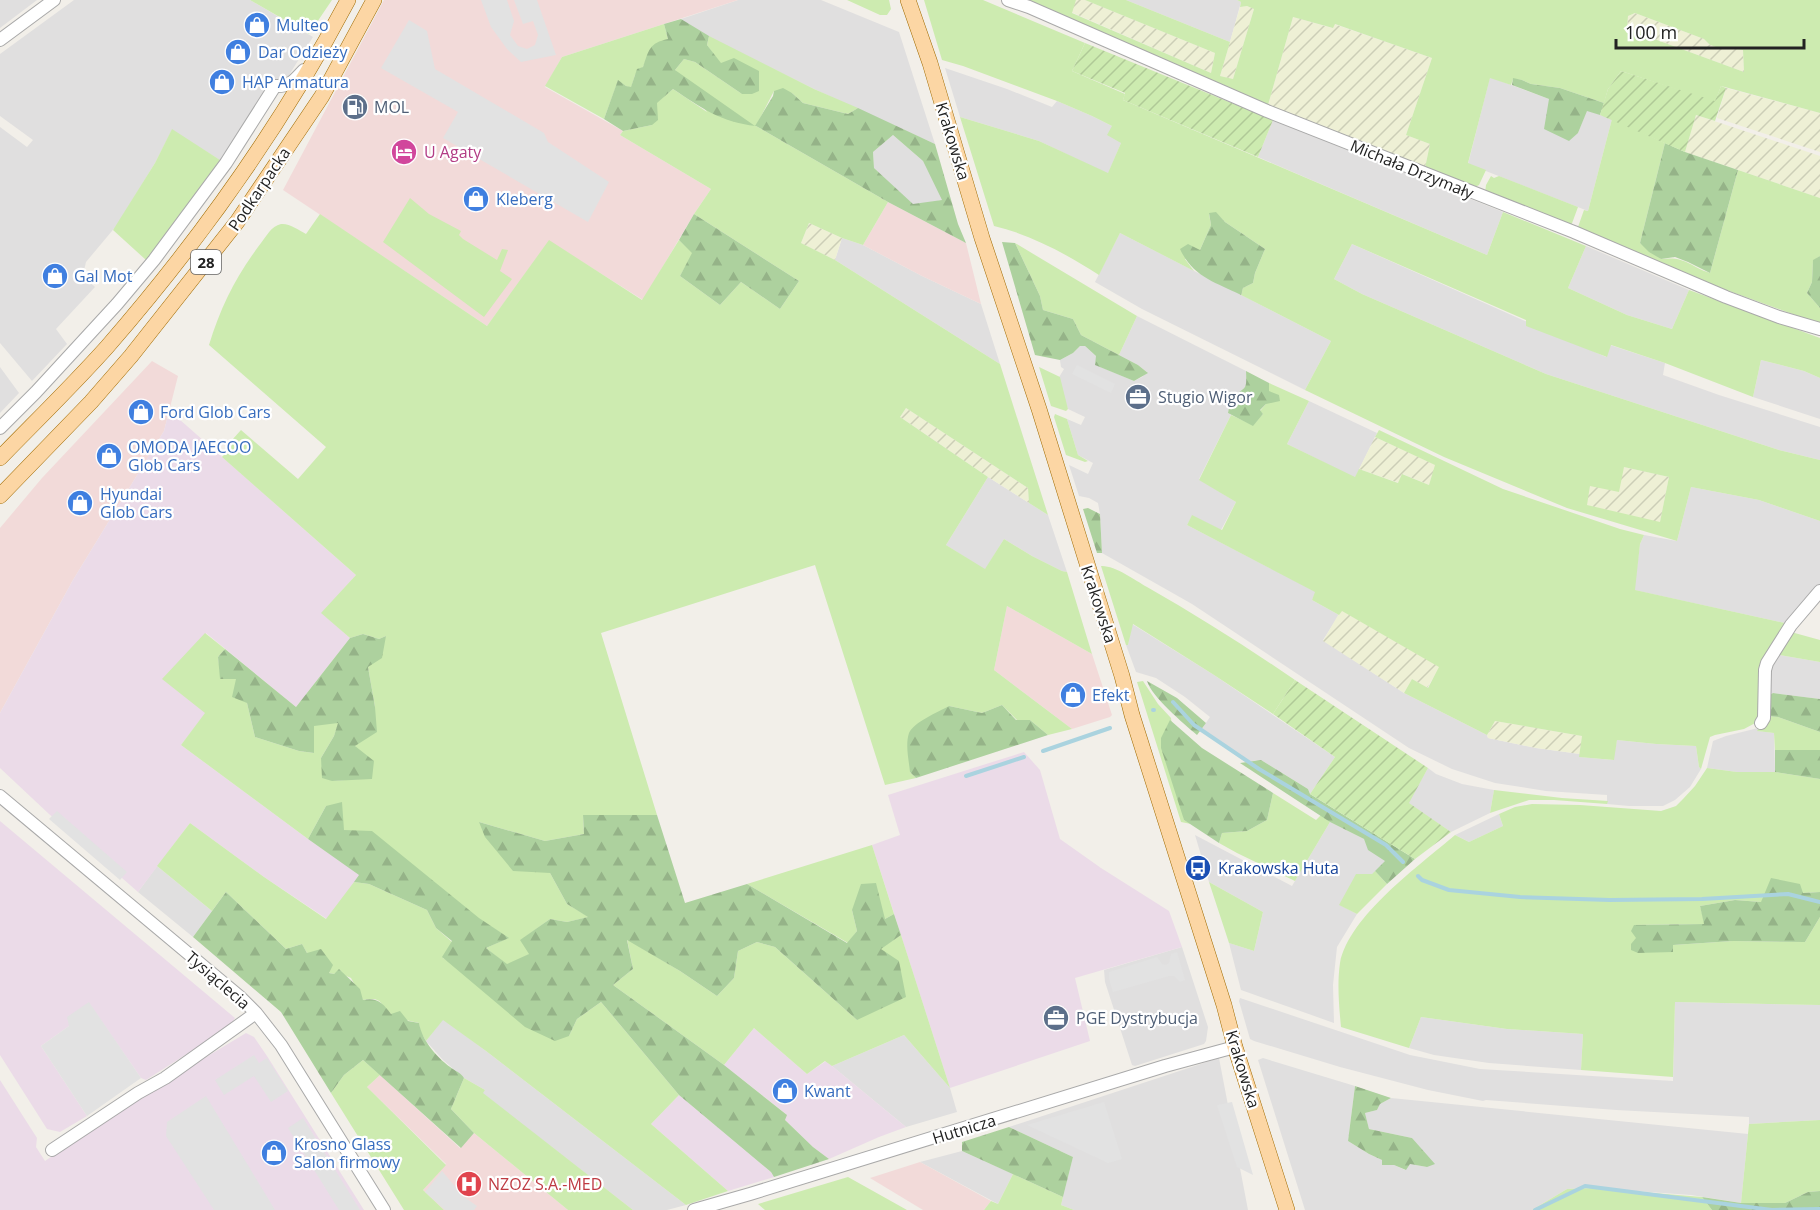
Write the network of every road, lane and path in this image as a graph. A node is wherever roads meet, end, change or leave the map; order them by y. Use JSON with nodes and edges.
{"nodes":[{"id":1,"x":54,"y":0,"type":"edge"},
{"id":2,"x":348,"y":0,"type":"edge"},
{"id":3,"x":374,"y":0,"type":"edge"},
{"id":4,"x":908,"y":0,"type":"edge"},
{"id":5,"x":1008,"y":0,"type":"edge"},
{"id":6,"x":0,"y":40,"type":"edge"},
{"id":7,"x":317,"y":57,"type":"junction"},
{"id":8,"x":267,"y":98,"type":"junction"},
{"id":9,"x":283,"y":113,"type":"junction"},
{"id":10,"x":1820,"y":329,"type":"edge"},
{"id":11,"x":0,"y":428,"type":"edge"},
{"id":12,"x":0,"y":458,"type":"edge"},
{"id":13,"x":0,"y":496,"type":"edge"},
{"id":14,"x":1820,"y":591,"type":"edge"},
{"id":15,"x":1761,"y":723,"type":"dead end"},
{"id":16,"x":0,"y":796,"type":"edge"},
{"id":17,"x":256,"y":1013,"type":"junction"},
{"id":18,"x":1235,"y":1047,"type":"junction"},
{"id":19,"x":52,"y":1150,"type":"dead end"},
{"id":20,"x":384,"y":1210,"type":"edge"},
{"id":21,"x":694,"y":1210,"type":"edge"},
{"id":22,"x":1287,"y":1210,"type":"edge"}],
"edges":[{"from":1,"to":6,"type":"street"},
{"from":2,"to":7,"type":"main road","name":"Podkarpacka","number":"28"},
{"from":3,"to":13,"type":"main road","name":"Podkarpacka","number":"28"},
{"from":4,"to":18,"type":"main road","name":"Krakowska"},
{"from":5,"to":10,"type":"street","name":"Michała Drzymały"},
{"from":7,"to":8,"type":"street","name":"Podkarpacka"},
{"from":7,"to":9,"type":"main road","name":"Podkarpacka","number":"28"},
{"from":8,"to":9,"type":"street"},
{"from":8,"to":11,"type":"street"},
{"from":9,"to":12,"type":"main road","name":"Podkarpacka","number":"28"},
{"from":14,"to":15,"type":"street"},
{"from":16,"to":17,"type":"street","name":"Tysiąclecia"},
{"from":17,"to":19,"type":"street"},
{"from":17,"to":20,"type":"street","name":"Tysiąclecia"},
{"from":18,"to":21,"type":"street","name":"Hutnicza"},
{"from":18,"to":22,"type":"main road","name":"Krakowska"}]}
